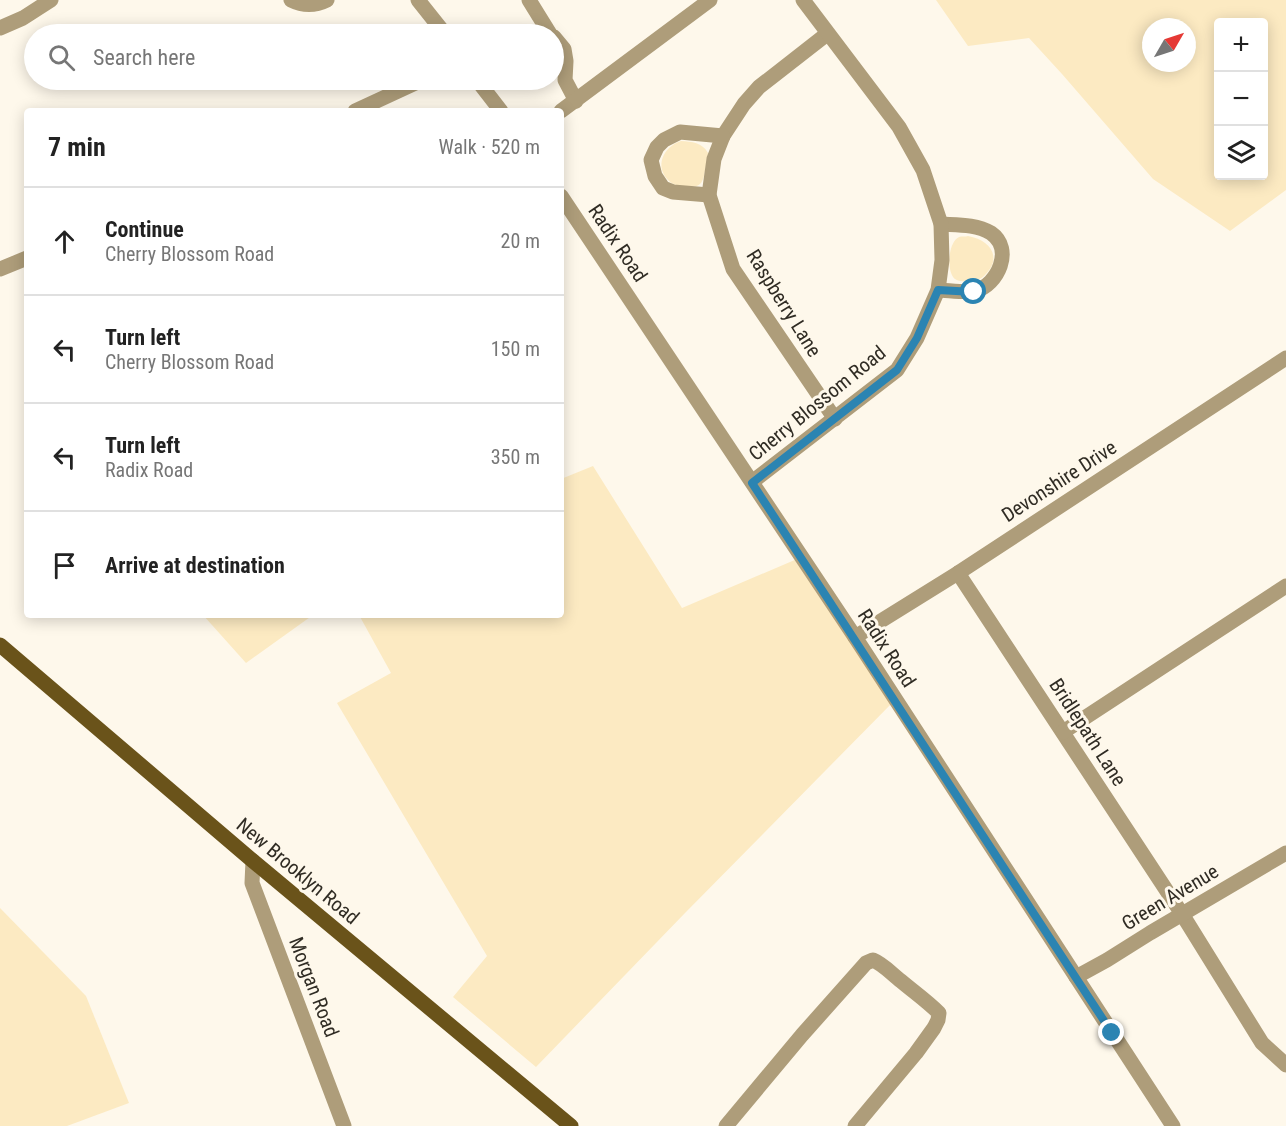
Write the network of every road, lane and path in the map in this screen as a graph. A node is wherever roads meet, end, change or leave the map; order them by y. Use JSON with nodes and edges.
{"nodes":[{"id":1,"x":51,"y":0,"type":"edge"},
{"id":2,"x":291,"y":0,"type":"edge"},
{"id":3,"x":327,"y":0,"type":"edge"},
{"id":4,"x":418,"y":0,"type":"edge"},
{"id":5,"x":530,"y":0,"type":"edge"},
{"id":6,"x":710,"y":0,"type":"edge"},
{"id":7,"x":802,"y":0,"type":"edge"},
{"id":8,"x":437,"y":24,"type":"edge"},
{"id":9,"x":544,"y":24,"type":"edge"},
{"id":10,"x":0,"y":28,"type":"edge"},
{"id":11,"x":827,"y":34,"type":"junction"},
{"id":12,"x":564,"y":49,"type":"edge"},
{"id":13,"x":400,"y":90,"type":"edge"},
{"id":14,"x":486,"y":90,"type":"edge"},
{"id":15,"x":576,"y":101,"type":"junction"},
{"id":16,"x":361,"y":108,"type":"edge"},
{"id":17,"x":499,"y":108,"type":"edge"},
{"id":18,"x":564,"y":109,"type":"edge"},
{"id":19,"x":723,"y":136,"type":"junction"},
{"id":20,"x":709,"y":195,"type":"junction"},
{"id":21,"x":564,"y":201,"type":"edge"},
{"id":22,"x":941,"y":224,"type":"junction"},
{"id":23,"x":24,"y":259,"type":"edge"},
{"id":24,"x":0,"y":269,"type":"edge"},
{"id":25,"x":938,"y":290,"type":"junction"},
{"id":26,"x":1286,"y":358,"type":"edge"},
{"id":27,"x":835,"y":419,"type":"junction"},
{"id":28,"x":752,"y":483,"type":"junction"},
{"id":29,"x":958,"y":573,"type":"junction"},
{"id":30,"x":1286,"y":586,"type":"edge"},
{"id":31,"x":855,"y":637,"type":"junction"},
{"id":32,"x":0,"y":645,"type":"edge"},
{"id":33,"x":1063,"y":732,"type":"junction"},
{"id":34,"x":1286,"y":853,"type":"edge"},
{"id":35,"x":253,"y":861,"type":"junction"},
{"id":36,"x":1182,"y":914,"type":"junction"},
{"id":37,"x":1076,"y":977,"type":"junction"},
{"id":38,"x":1286,"y":1065,"type":"edge"},
{"id":39,"x":344,"y":1126,"type":"edge"},
{"id":40,"x":571,"y":1126,"type":"edge"},
{"id":41,"x":726,"y":1126,"type":"edge"},
{"id":42,"x":855,"y":1126,"type":"edge"},
{"id":43,"x":1173,"y":1126,"type":"edge"}],
"edges":[{"from":1,"to":10,"type":"street"},
{"from":2,"to":3,"type":"street"},
{"from":4,"to":8,"type":"street"},
{"from":5,"to":9,"type":"street"},
{"from":6,"to":15,"type":"street"},
{"from":7,"to":11,"type":"street","name":"Cherry Blossom Road"},
{"from":11,"to":19,"type":"street","name":"Raspberry Lane"},
{"from":11,"to":22,"type":"street","name":"Cherry Blossom Road"},
{"from":12,"to":15,"type":"street"},
{"from":13,"to":16,"type":"street"},
{"from":14,"to":17,"type":"street"},
{"from":15,"to":18,"type":"street"},
{"from":19,"to":20,"type":"street","name":"Raspberry Lane"},
{"from":19,"to":20,"type":"street"},
{"from":20,"to":27,"type":"street","name":"Raspberry Lane"},
{"from":21,"to":28,"type":"street","name":"Radix Road"},
{"from":22,"to":25,"type":"street","name":"Cherry Blossom Road"},
{"from":22,"to":25,"type":"street"},
{"from":23,"to":24,"type":"street"},
{"from":25,"to":27,"type":"street","name":"Cherry Blossom Road"},
{"from":26,"to":29,"type":"street","name":"Devonshire Drive"},
{"from":27,"to":28,"type":"street","name":"Cherry Blossom Road"},
{"from":28,"to":31,"type":"street","name":"Radix Road"},
{"from":29,"to":31,"type":"street","name":"Devonshire Drive"},
{"from":29,"to":33,"type":"street","name":"Bridlepath Lane"},
{"from":30,"to":33,"type":"street"},
{"from":31,"to":37,"type":"street","name":"Radix Road"},
{"from":32,"to":35,"type":"main road","name":"New Brooklyn Road"},
{"from":33,"to":36,"type":"street","name":"Bridlepath Lane"},
{"from":34,"to":36,"type":"street","name":"Green Avenue"},
{"from":35,"to":39,"type":"street","name":"Morgan Road"},
{"from":35,"to":40,"type":"main road","name":"New Brooklyn Road"},
{"from":36,"to":37,"type":"street","name":"Green Avenue"},
{"from":36,"to":38,"type":"street","name":"Bridlepath Lane"},
{"from":37,"to":43,"type":"street","name":"Radix Road"},
{"from":41,"to":42,"type":"street"}]}
